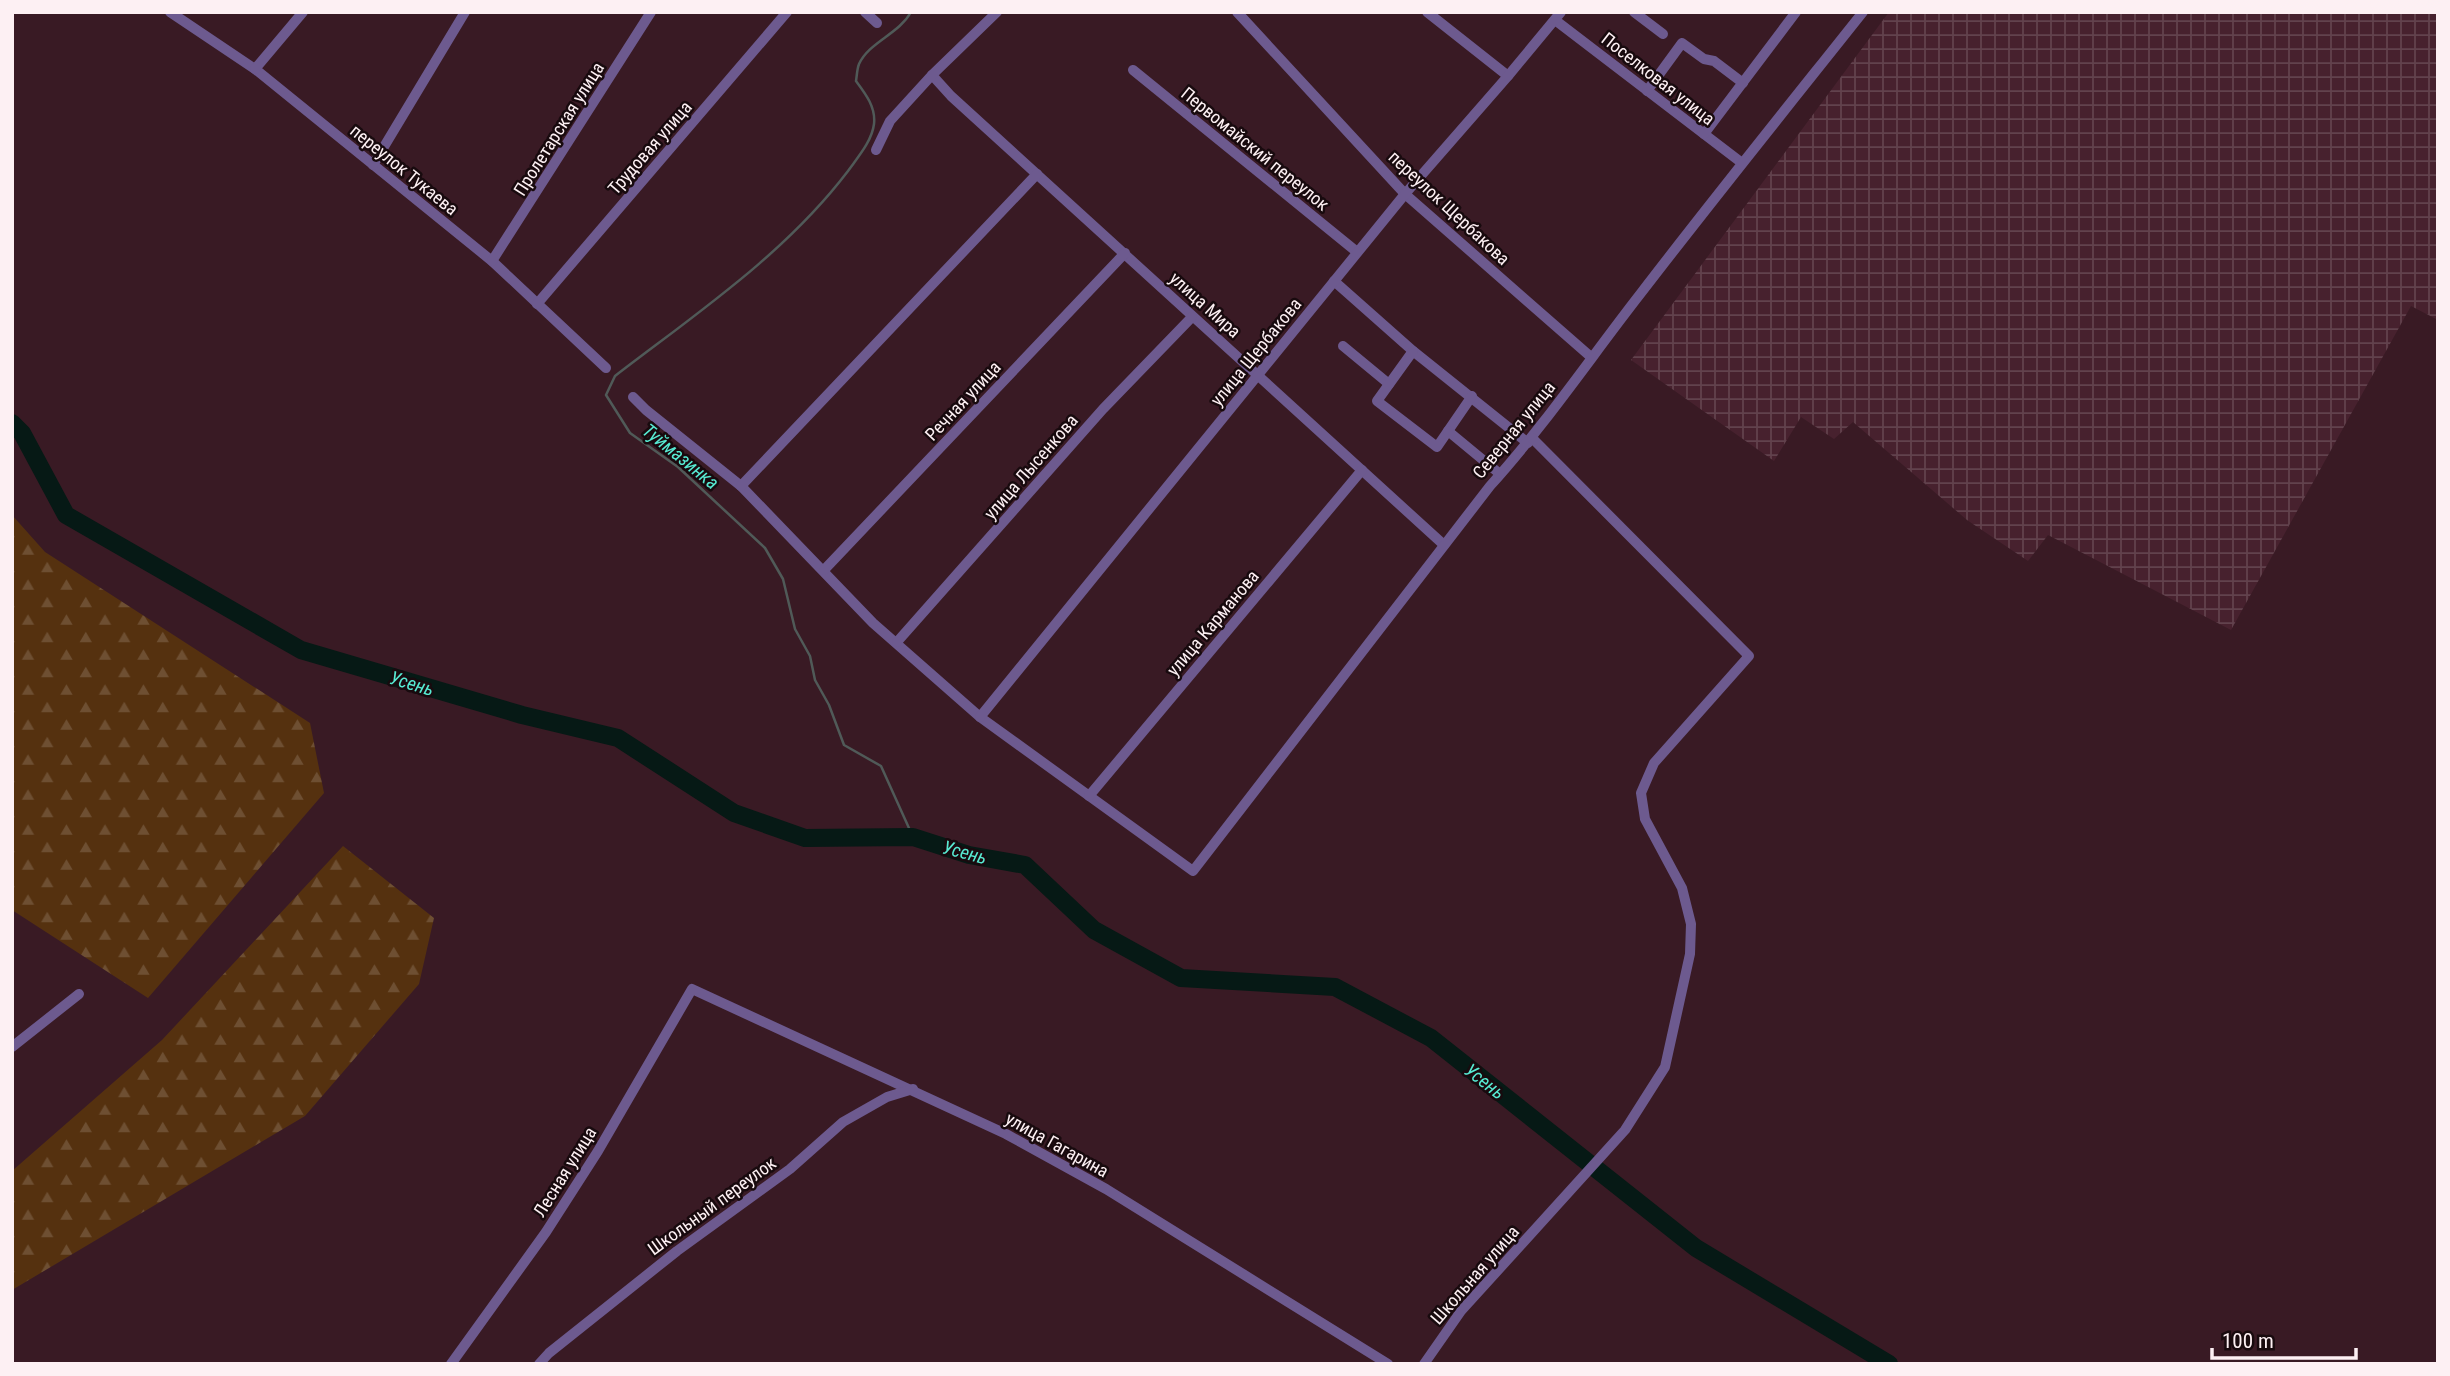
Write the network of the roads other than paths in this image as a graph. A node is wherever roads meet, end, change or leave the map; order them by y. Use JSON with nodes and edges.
{"nodes":[{"id":1,"x":170,"y":12,"type":"edge"},
{"id":2,"x":303,"y":12,"type":"edge"},
{"id":3,"x":465,"y":12,"type":"edge"},
{"id":4,"x":651,"y":12,"type":"edge"},
{"id":5,"x":787,"y":12,"type":"edge"},
{"id":6,"x":864,"y":12,"type":"edge"},
{"id":7,"x":997,"y":12,"type":"edge"},
{"id":8,"x":1237,"y":12,"type":"edge"},
{"id":9,"x":1427,"y":12,"type":"edge"},
{"id":10,"x":1634,"y":12,"type":"edge"},
{"id":11,"x":1796,"y":12,"type":"edge"},
{"id":12,"x":1863,"y":12,"type":"edge"},
{"id":13,"x":1558,"y":16,"type":"edge"},
{"id":14,"x":877,"y":23,"type":"dead end"},
{"id":15,"x":1663,"y":34,"type":"dead end"},
{"id":16,"x":255,"y":69,"type":"junction"},
{"id":17,"x":1133,"y":70,"type":"dead end"},
{"id":18,"x":932,"y":75,"type":"junction"},
{"id":19,"x":1508,"y":76,"type":"junction"},
{"id":20,"x":1742,"y":83,"type":"junction"},
{"id":21,"x":1647,"y":91,"type":"junction"},
{"id":22,"x":1704,"y":134,"type":"junction"},
{"id":23,"x":876,"y":150,"type":"dead end"},
{"id":24,"x":1742,"y":163,"type":"junction"},
{"id":25,"x":373,"y":165,"type":"junction"},
{"id":26,"x":1037,"y":174,"type":"junction"},
{"id":27,"x":1405,"y":194,"type":"junction"},
{"id":28,"x":1357,"y":252,"type":"junction"},
{"id":29,"x":1125,"y":253,"type":"junction"},
{"id":30,"x":492,"y":261,"type":"junction"},
{"id":31,"x":1334,"y":281,"type":"junction"},
{"id":32,"x":537,"y":304,"type":"junction"},
{"id":33,"x":1192,"y":317,"type":"junction"},
{"id":34,"x":1343,"y":346,"type":"dead end"},
{"id":35,"x":1413,"y":351,"type":"junction"},
{"id":36,"x":1591,"y":357,"type":"junction"},
{"id":37,"x":606,"y":368,"type":"dead end"},
{"id":38,"x":1258,"y":374,"type":"junction"},
{"id":39,"x":1390,"y":384,"type":"junction"},
{"id":40,"x":633,"y":397,"type":"dead end"},
{"id":41,"x":1472,"y":397,"type":"junction"},
{"id":42,"x":1448,"y":431,"type":"junction"},
{"id":43,"x":1530,"y":440,"type":"junction"},
{"id":44,"x":1362,"y":470,"type":"junction"},
{"id":45,"x":1500,"y":474,"type":"junction"},
{"id":46,"x":741,"y":486,"type":"junction"},
{"id":47,"x":1444,"y":545,"type":"junction"},
{"id":48,"x":824,"y":570,"type":"junction"},
{"id":49,"x":897,"y":642,"type":"junction"},
{"id":50,"x":980,"y":717,"type":"junction"},
{"id":51,"x":1088,"y":796,"type":"junction"},
{"id":52,"x":692,"y":989,"type":"joint"},
{"id":53,"x":79,"y":994,"type":"dead end"},
{"id":54,"x":12,"y":1047,"type":"edge"},
{"id":55,"x":913,"y":1089,"type":"junction"},
{"id":56,"x":451,"y":1364,"type":"edge"},
{"id":57,"x":539,"y":1364,"type":"edge"},
{"id":58,"x":1388,"y":1364,"type":"edge"},
{"id":59,"x":1423,"y":1364,"type":"edge"}],
"edges":[{"from":1,"to":16,"type":"street","name":"переулок Тукаева"},
{"from":2,"to":16,"type":"street"},
{"from":3,"to":25,"type":"street"},
{"from":4,"to":30,"type":"street","name":"Пролетарская улица"},
{"from":5,"to":32,"type":"street","name":"Трудовая улица"},
{"from":6,"to":14,"type":"street"},
{"from":7,"to":18,"type":"street"},
{"from":8,"to":27,"type":"street","name":"переулок Щербакова"},
{"from":9,"to":19,"type":"street"},
{"from":10,"to":15,"type":"street"},
{"from":11,"to":20,"type":"street"},
{"from":12,"to":24,"type":"street","name":"Северная улица"},
{"from":13,"to":19,"type":"street","name":"улица Щербакова"},
{"from":13,"to":21,"type":"street","name":"Поселковая улица"},
{"from":16,"to":25,"type":"street","name":"переулок Тукаева"},
{"from":17,"to":28,"type":"street","name":"Первомайский переулок"},
{"from":18,"to":23,"type":"street"},
{"from":18,"to":26,"type":"street","name":"улица Мира"},
{"from":19,"to":27,"type":"street","name":"улица Щербакова"},
{"from":20,"to":21,"type":"street"},
{"from":20,"to":22,"type":"street"},
{"from":21,"to":22,"type":"street","name":"Поселковая улица"},
{"from":22,"to":24,"type":"street","name":"Поселковая улица"},
{"from":24,"to":36,"type":"street","name":"Северная улица"},
{"from":25,"to":30,"type":"street","name":"переулок Тукаева"},
{"from":26,"to":29,"type":"street","name":"улица Мира"},
{"from":26,"to":46,"type":"street"},
{"from":27,"to":28,"type":"street","name":"улица Щербакова"},
{"from":27,"to":36,"type":"street","name":"переулок Щербакова"},
{"from":28,"to":31,"type":"street","name":"улица Щербакова"},
{"from":29,"to":33,"type":"street","name":"улица Мира"},
{"from":29,"to":48,"type":"street","name":"Речная улица"},
{"from":30,"to":32,"type":"street","name":"переулок Тукаева"},
{"from":31,"to":35,"type":"street"},
{"from":31,"to":38,"type":"street","name":"улица Щербакова"},
{"from":32,"to":37,"type":"street","name":"переулок Тукаева"},
{"from":33,"to":38,"type":"street","name":"улица Мира"},
{"from":33,"to":49,"type":"street","name":"улица Лысенкова"},
{"from":34,"to":39,"type":"street"},
{"from":35,"to":39,"type":"street"},
{"from":35,"to":41,"type":"street"},
{"from":36,"to":43,"type":"street","name":"Северная улица"},
{"from":38,"to":44,"type":"street","name":"улица Мира"},
{"from":38,"to":50,"type":"street","name":"улица Щербакова"},
{"from":39,"to":42,"type":"street"},
{"from":40,"to":46,"type":"street"},
{"from":41,"to":42,"type":"street"},
{"from":41,"to":43,"type":"street"},
{"from":42,"to":45,"type":"street"},
{"from":43,"to":45,"type":"street","name":"Северная улица"},
{"from":43,"to":59,"type":"street","name":"Школьная улица"},
{"from":44,"to":47,"type":"street","name":"улица Мира"},
{"from":44,"to":51,"type":"street","name":"улица Карманова"},
{"from":45,"to":47,"type":"street","name":"Северная улица"},
{"from":46,"to":48,"type":"street"},
{"from":47,"to":51,"type":"street","name":"Северная улица"},
{"from":48,"to":49,"type":"street"},
{"from":49,"to":50,"type":"street"},
{"from":50,"to":51,"type":"street"},
{"from":52,"to":55,"type":"street","name":"улица Гагарина"},
{"from":52,"to":56,"type":"street","name":"Лесная улица"},
{"from":53,"to":54,"type":"street"},
{"from":55,"to":57,"type":"street","name":"Школьный переулок"},
{"from":55,"to":58,"type":"street","name":"улица Гагарина"}]}
